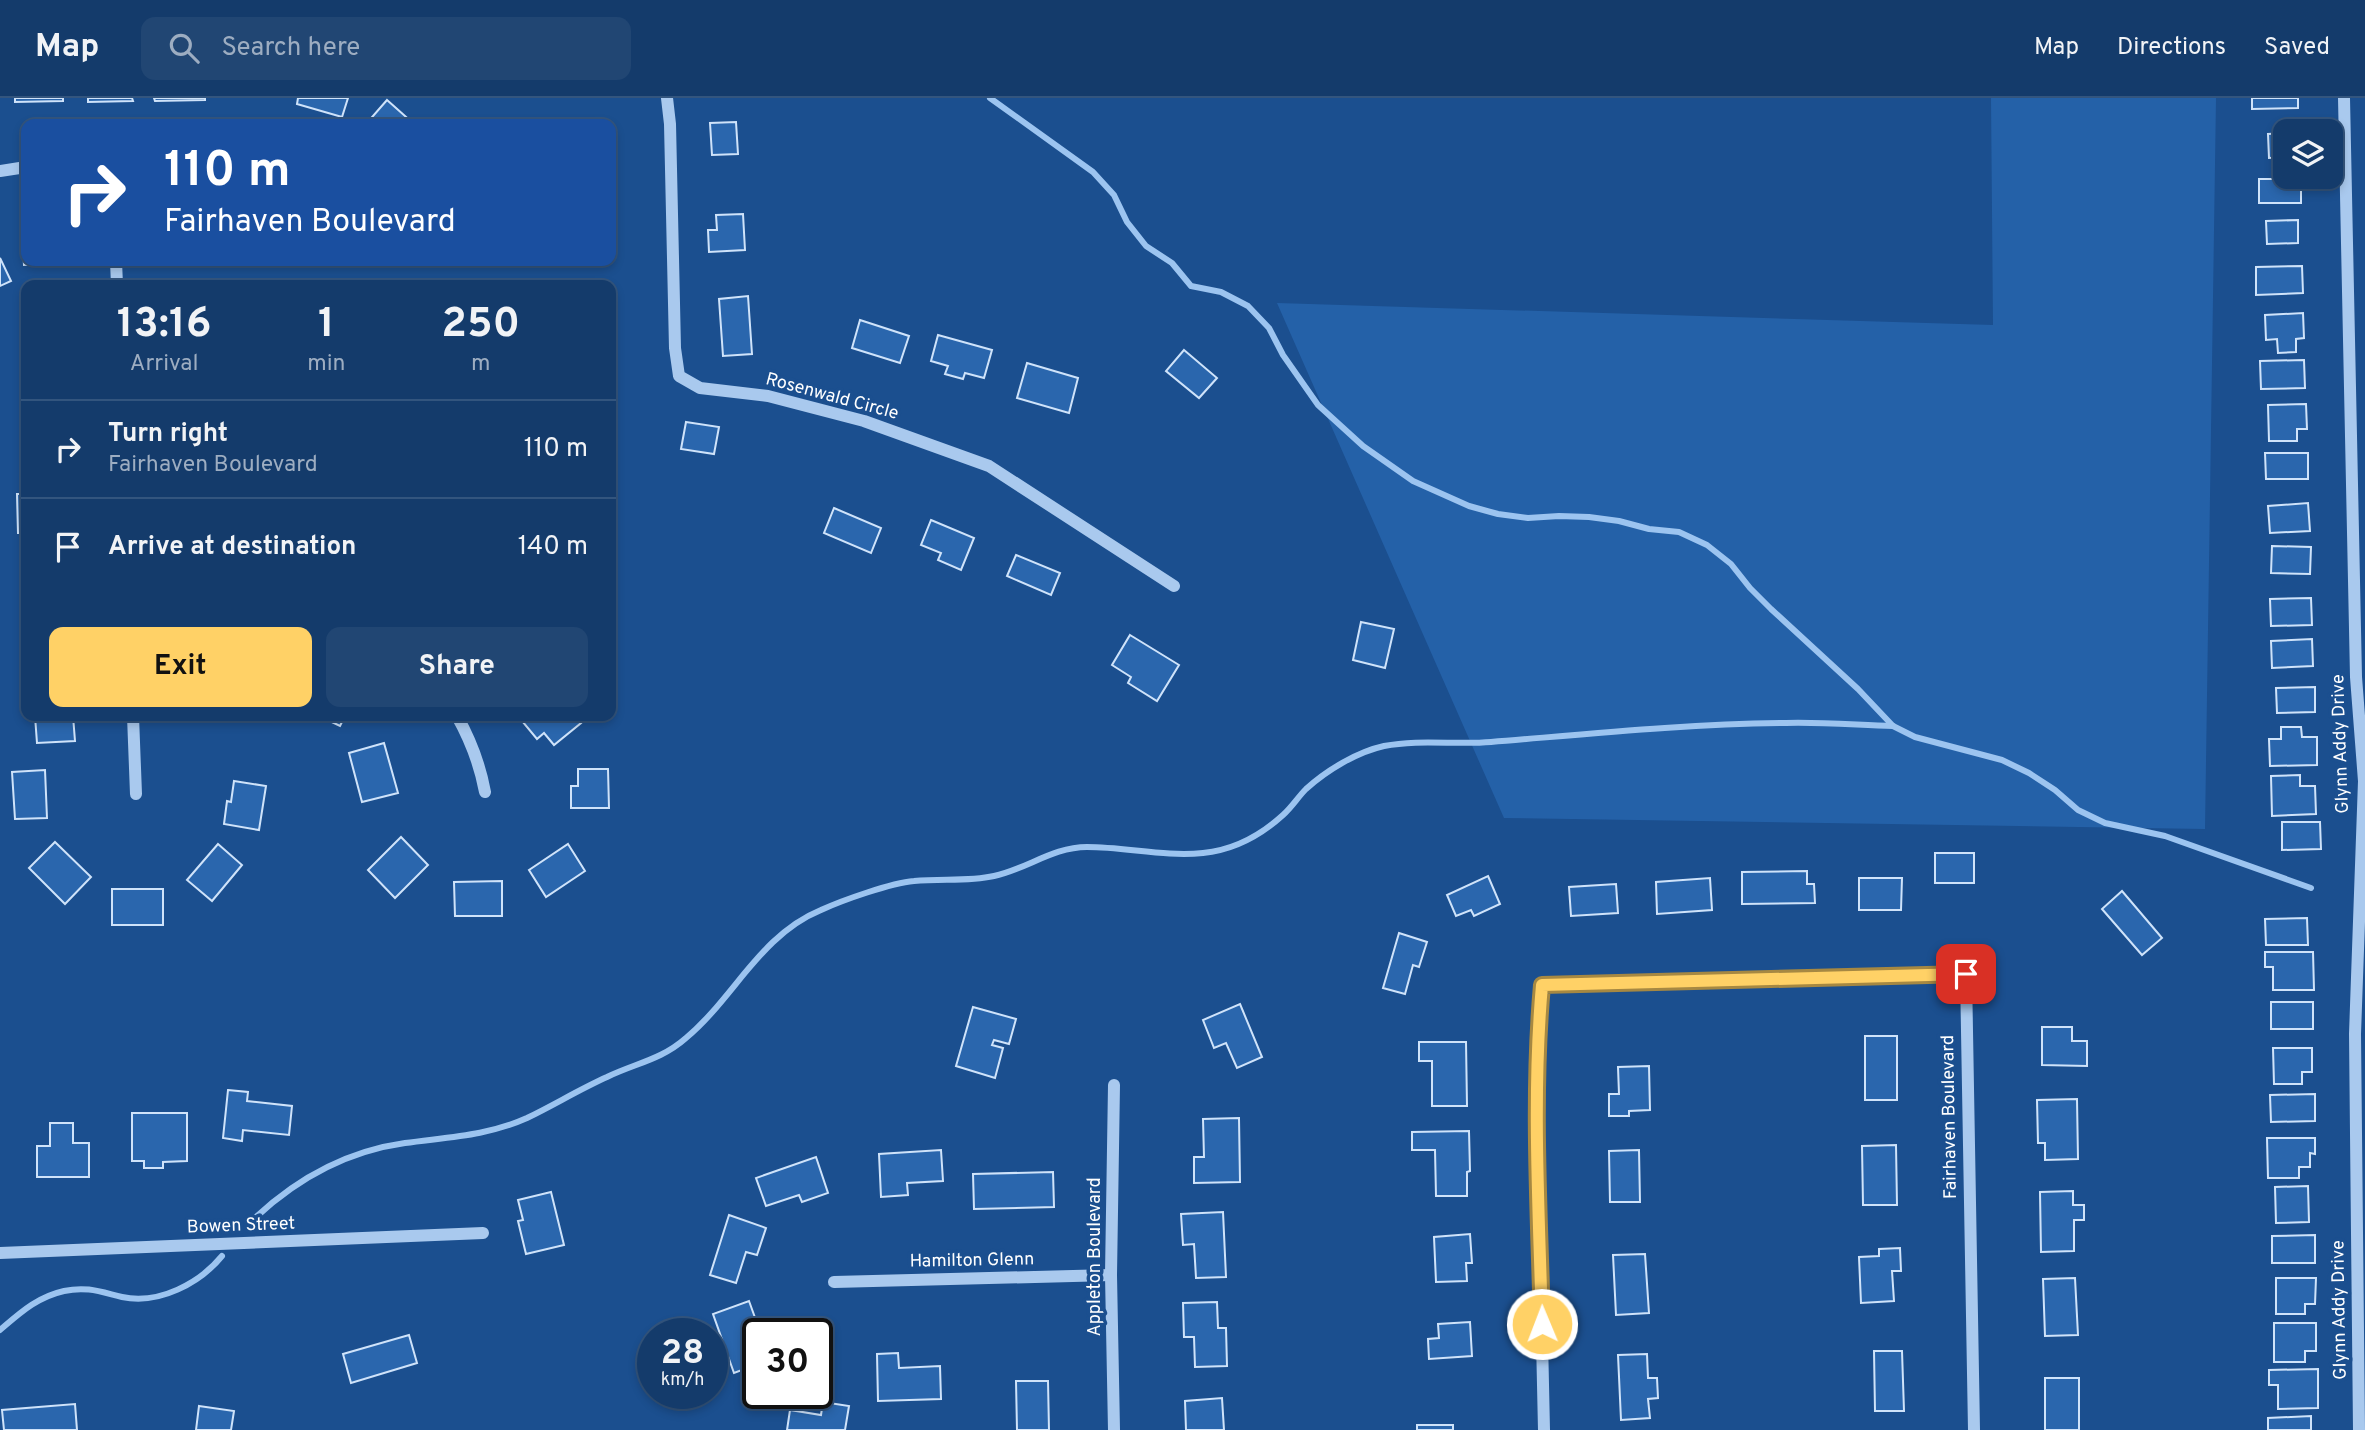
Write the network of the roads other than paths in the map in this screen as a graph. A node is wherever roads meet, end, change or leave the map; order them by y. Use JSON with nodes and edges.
{"nodes":[{"id":1,"x":667,"y":98,"type":"edge"},
{"id":2,"x":2344,"y":98,"type":"edge"},
{"id":3,"x":21,"y":168,"type":"edge"},
{"id":4,"x":0,"y":171,"type":"edge"},
{"id":5,"x":1174,"y":586,"type":"dead end"},
{"id":6,"x":133,"y":721,"type":"edge"},
{"id":7,"x":460,"y":721,"type":"edge"},
{"id":8,"x":2364,"y":781,"type":"edge"},
{"id":9,"x":485,"y":792,"type":"dead end"},
{"id":10,"x":136,"y":794,"type":"dead end"},
{"id":11,"x":1114,"y":1084,"type":"dead end"},
{"id":12,"x":483,"y":1233,"type":"dead end"},
{"id":13,"x":0,"y":1253,"type":"edge"},
{"id":14,"x":1111,"y":1275,"type":"junction"},
{"id":15,"x":834,"y":1282,"type":"dead end"},
{"id":16,"x":1114,"y":1430,"type":"edge"},
{"id":17,"x":1544,"y":1430,"type":"edge"},
{"id":18,"x":1973,"y":1430,"type":"edge"},
{"id":19,"x":2359,"y":1430,"type":"edge"}],
"edges":[{"from":1,"to":5,"type":"street","name":"Rosenwald Circle"},
{"from":2,"to":8,"type":"street","name":"Glynn Addy Drive"},
{"from":3,"to":4,"type":"street"},
{"from":6,"to":10,"type":"street"},
{"from":7,"to":9,"type":"street"},
{"from":8,"to":19,"type":"street","name":"Glynn Addy Drive"},
{"from":11,"to":14,"type":"street","name":"Appleton Boulevard"},
{"from":12,"to":13,"type":"street","name":"Bowen Street"},
{"from":14,"to":15,"type":"street","name":"Hamilton Glenn"},
{"from":14,"to":16,"type":"street","name":"Appleton Boulevard"},
{"from":17,"to":18,"type":"street","name":"Fairhaven Boulevard"}]}
